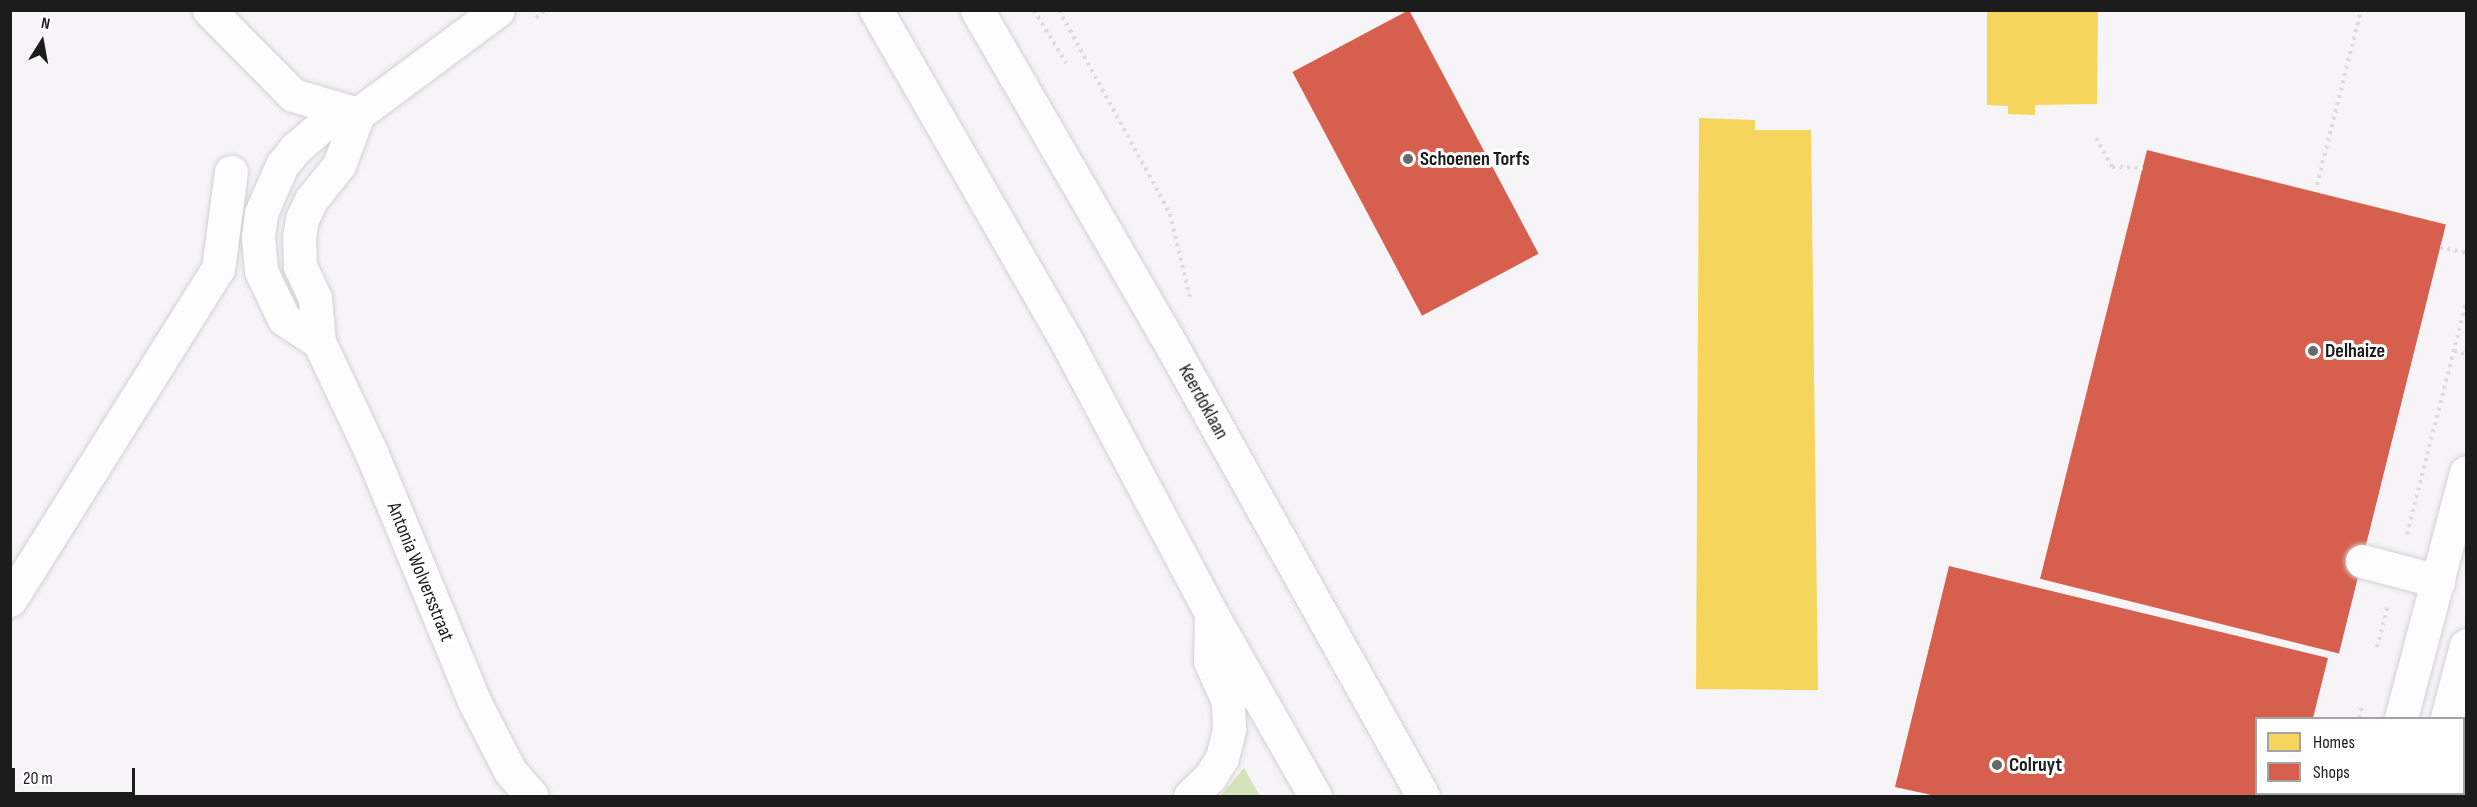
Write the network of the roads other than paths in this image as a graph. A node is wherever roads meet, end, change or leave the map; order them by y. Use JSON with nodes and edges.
{"nodes":[{"id":1,"x":209,"y":10,"type":"edge"},
{"id":2,"x":498,"y":10,"type":"edge"},
{"id":3,"x":876,"y":10,"type":"edge"},
{"id":4,"x":976,"y":10,"type":"edge"},
{"id":5,"x":358,"y":114,"type":"junction"},
{"id":6,"x":231,"y":172,"type":"dead end"},
{"id":7,"x":319,"y":342,"type":"junction"},
{"id":8,"x":2466,"y":472,"type":"edge"},
{"id":9,"x":2362,"y":561,"type":"dead end"},
{"id":10,"x":2438,"y":581,"type":"junction"},
{"id":11,"x":10,"y":600,"type":"edge"},
{"id":12,"x":1211,"y":613,"type":"junction"},
{"id":13,"x":2466,"y":645,"type":"edge"},
{"id":14,"x":2401,"y":717,"type":"edge"},
{"id":15,"x":2447,"y":717,"type":"edge"},
{"id":16,"x":532,"y":796,"type":"edge"},
{"id":17,"x":1191,"y":796,"type":"edge"},
{"id":18,"x":1315,"y":796,"type":"edge"},
{"id":19,"x":1423,"y":796,"type":"edge"}],
"edges":[{"from":1,"to":5,"type":"main road"},
{"from":2,"to":5,"type":"main road"},
{"from":3,"to":12,"type":"main road"},
{"from":4,"to":19,"type":"main road","name":"Keerdoklaan"},
{"from":5,"to":7,"type":"main road"},
{"from":5,"to":7,"type":"main road"},
{"from":6,"to":11,"type":"main road"},
{"from":7,"to":16,"type":"main road","name":"Antonia Wolversstraat"},
{"from":8,"to":10,"type":"main road"},
{"from":9,"to":10,"type":"main road"},
{"from":10,"to":14,"type":"main road"},
{"from":12,"to":17,"type":"main road"},
{"from":12,"to":18,"type":"main road"},
{"from":13,"to":15,"type":"main road"}]}
